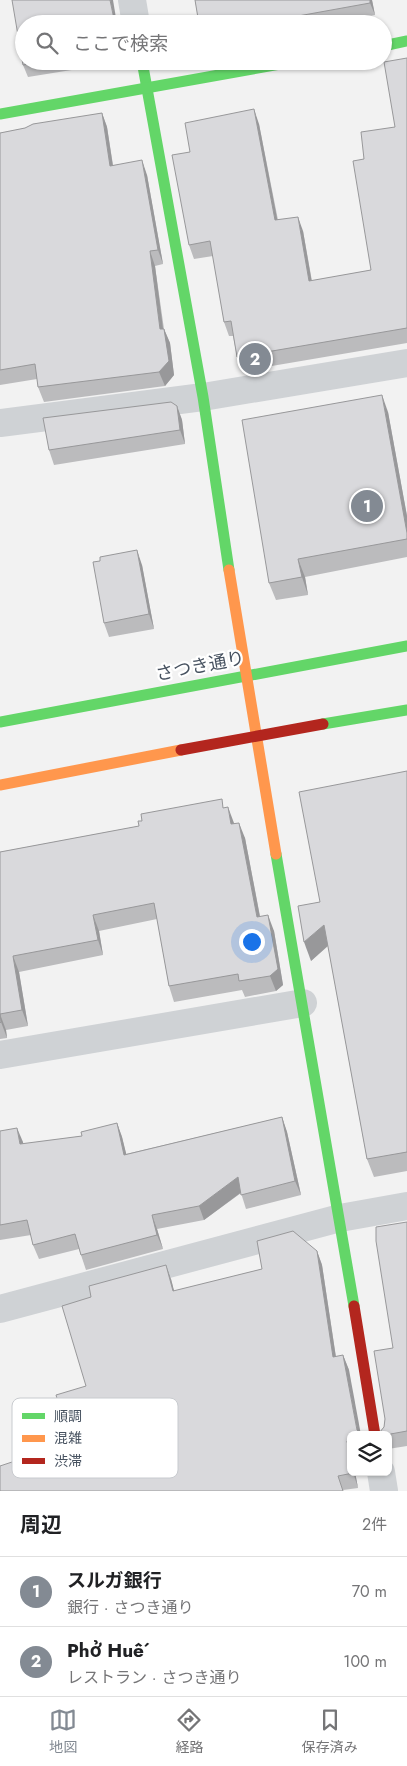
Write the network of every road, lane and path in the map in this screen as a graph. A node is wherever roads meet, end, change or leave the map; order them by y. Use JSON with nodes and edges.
{"nodes":[{"id":1,"x":132,"y":0,"type":"edge"},
{"id":2,"x":134,"y":15,"type":"edge"},
{"id":3,"x":407,"y":41,"type":"edge"},
{"id":4,"x":392,"y":44,"type":"edge"},
{"id":5,"x":143,"y":70,"type":"edge"},
{"id":6,"x":248,"y":70,"type":"edge"},
{"id":7,"x":146,"y":89,"type":"junction"},
{"id":8,"x":0,"y":114,"type":"edge"},
{"id":9,"x":407,"y":363,"type":"edge"},
{"id":10,"x":203,"y":397,"type":"junction"},
{"id":11,"x":0,"y":423,"type":"edge"},
{"id":12,"x":407,"y":646,"type":"edge"},
{"id":13,"x":245,"y":675,"type":"junction"},
{"id":14,"x":407,"y":710,"type":"edge"},
{"id":15,"x":0,"y":722,"type":"edge"},
{"id":16,"x":256,"y":735,"type":"junction"},
{"id":17,"x":0,"y":785,"type":"edge"},
{"id":18,"x":303,"y":1003,"type":"junction"},
{"id":19,"x":0,"y":1055,"type":"edge"},
{"id":20,"x":407,"y":1206,"type":"edge"},
{"id":21,"x":340,"y":1218,"type":"junction"},
{"id":22,"x":0,"y":1309,"type":"edge"},
{"id":23,"x":374,"y":1431,"type":"edge"},
{"id":24,"x":382,"y":1476,"type":"edge"},
{"id":25,"x":384,"y":1491,"type":"edge"}],
"edges":[{"from":1,"to":2,"type":"street"},
{"from":3,"to":4,"type":"main road"},
{"from":5,"to":7,"type":"main road"},
{"from":6,"to":7,"type":"main road"},
{"from":7,"to":8,"type":"main road"},
{"from":7,"to":10,"type":"main road"},
{"from":9,"to":10,"type":"street"},
{"from":10,"to":11,"type":"street"},
{"from":10,"to":13,"type":"main road"},
{"from":12,"to":13,"type":"main road","name":"さつき通り"},
{"from":13,"to":15,"type":"main road","name":"さつき通り"},
{"from":13,"to":16,"type":"main road"},
{"from":14,"to":16,"type":"main road"},
{"from":16,"to":17,"type":"main road"},
{"from":16,"to":18,"type":"main road"},
{"from":18,"to":19,"type":"street"},
{"from":18,"to":21,"type":"main road"},
{"from":20,"to":21,"type":"street"},
{"from":21,"to":22,"type":"street"},
{"from":21,"to":23,"type":"main road"},
{"from":24,"to":25,"type":"street"}]}
